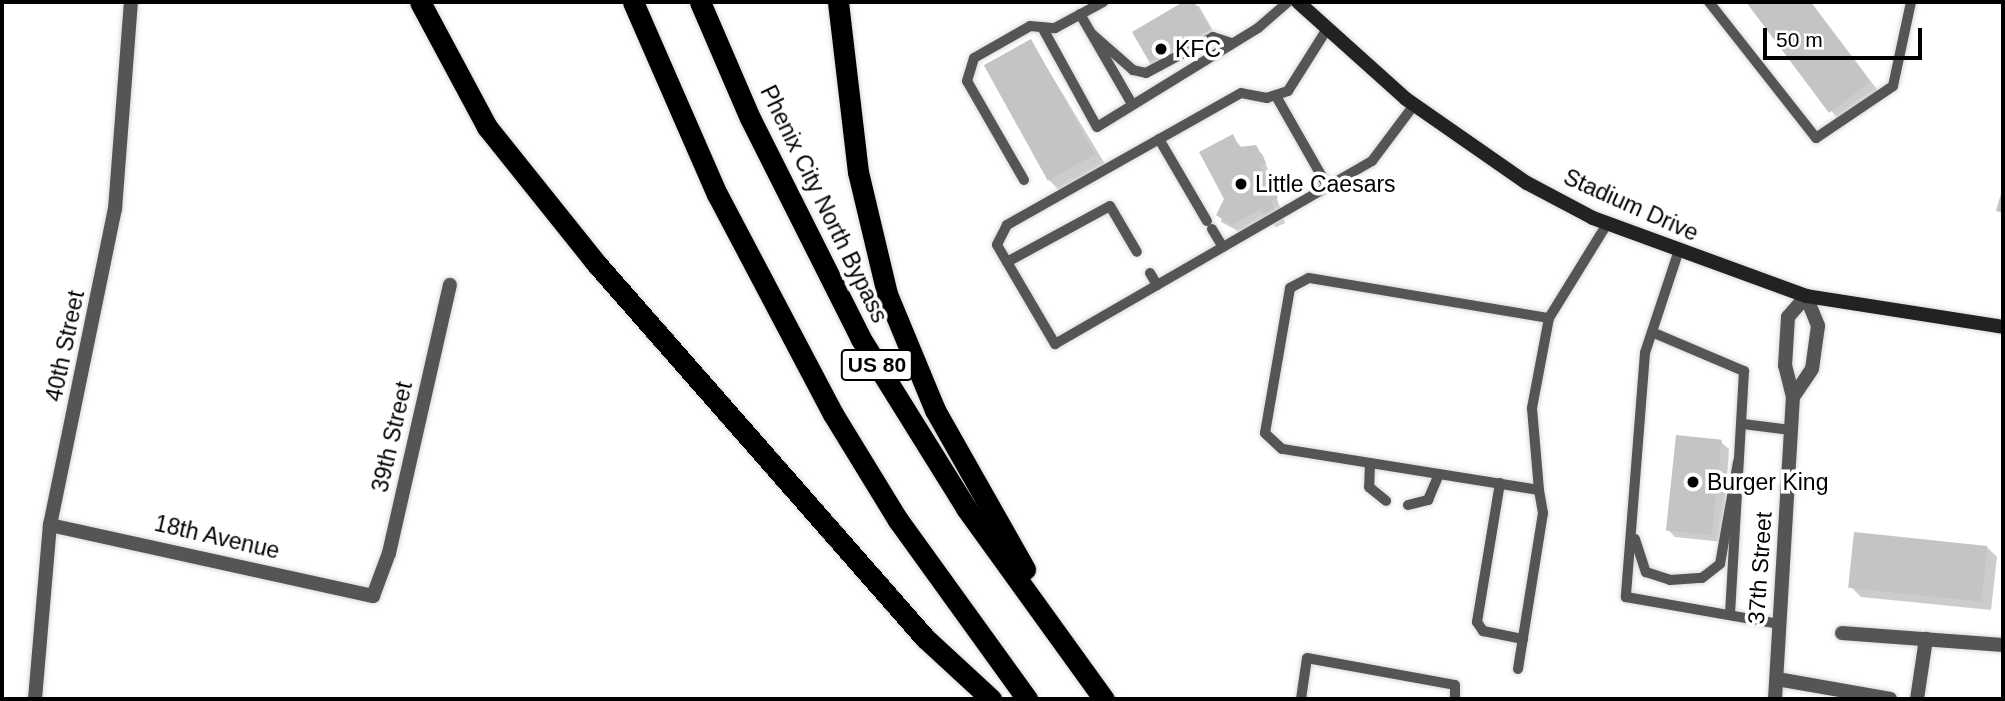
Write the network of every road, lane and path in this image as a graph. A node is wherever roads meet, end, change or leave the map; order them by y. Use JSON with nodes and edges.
{"nodes":[{"id":1,"x":131,"y":2,"type":"edge"},
{"id":2,"x":420,"y":2,"type":"edge"},
{"id":3,"x":633,"y":2,"type":"edge"},
{"id":4,"x":699,"y":2,"type":"edge"},
{"id":5,"x":838,"y":2,"type":"edge"},
{"id":6,"x":1103,"y":2,"type":"edge"},
{"id":7,"x":1288,"y":2,"type":"edge"},
{"id":8,"x":1298,"y":2,"type":"edge"},
{"id":9,"x":1709,"y":2,"type":"edge"},
{"id":10,"x":1911,"y":2,"type":"edge"},
{"id":11,"x":1080,"y":14,"type":"junction"},
{"id":12,"x":1042,"y":27,"type":"junction"},
{"id":13,"x":1327,"y":29,"type":"junction"},
{"id":14,"x":1092,"y":34,"type":"junction"},
{"id":15,"x":1232,"y":43,"type":"junction"},
{"id":16,"x":1276,"y":96,"type":"junction"},
{"id":17,"x":1132,"y":104,"type":"junction"},
{"id":18,"x":1414,"y":105,"type":"junction"},
{"id":19,"x":1159,"y":139,"type":"junction"},
{"id":20,"x":1024,"y":180,"type":"dead end"},
{"id":21,"x":1328,"y":187,"type":"junction"},
{"id":22,"x":1607,"y":224,"type":"junction"},
{"id":23,"x":1223,"y":247,"type":"junction"},
{"id":24,"x":1137,"y":252,"type":"dead end"},
{"id":25,"x":1678,"y":253,"type":"junction"},
{"id":26,"x":1007,"y":262,"type":"junction"},
{"id":27,"x":1150,"y":273,"type":"dead end"},
{"id":28,"x":450,"y":285,"type":"dead end"},
{"id":29,"x":1157,"y":285,"type":"junction"},
{"id":30,"x":1806,"y":296,"type":"junction"},
{"id":31,"x":1549,"y":318,"type":"junction"},
{"id":32,"x":2003,"y":327,"type":"edge"},
{"id":33,"x":1652,"y":332,"type":"junction"},
{"id":34,"x":1793,"y":397,"type":"junction"},
{"id":35,"x":1743,"y":424,"type":"junction"},
{"id":36,"x":1791,"y":430,"type":"junction"},
{"id":37,"x":1743,"y":448,"type":"junction"},
{"id":38,"x":1370,"y":463,"type":"junction"},
{"id":39,"x":1439,"y":474,"type":"junction"},
{"id":40,"x":1500,"y":483,"type":"junction"},
{"id":41,"x":1539,"y":490,"type":"junction"},
{"id":42,"x":1634,"y":497,"type":"junction"},
{"id":43,"x":1385,"y":501,"type":"dead end"},
{"id":44,"x":1408,"y":505,"type":"dead end"},
{"id":45,"x":50,"y":525,"type":"junction"},
{"id":46,"x":373,"y":596,"type":"joint"},
{"id":47,"x":1730,"y":615,"type":"junction"},
{"id":48,"x":1779,"y":624,"type":"junction"},
{"id":49,"x":1842,"y":633,"type":"dead end"},
{"id":50,"x":1522,"y":639,"type":"junction"},
{"id":51,"x":1926,"y":639,"type":"junction"},
{"id":52,"x":2003,"y":645,"type":"edge"},
{"id":53,"x":1518,"y":669,"type":"dead end"},
{"id":54,"x":1777,"y":679,"type":"junction"},
{"id":55,"x":1098,"y":691,"type":"edge"},
{"id":56,"x":35,"y":699,"type":"edge"},
{"id":57,"x":991,"y":699,"type":"edge"},
{"id":58,"x":1027,"y":699,"type":"edge"},
{"id":59,"x":1301,"y":699,"type":"edge"},
{"id":60,"x":1455,"y":699,"type":"edge"},
{"id":61,"x":1775,"y":699,"type":"edge"},
{"id":62,"x":1889,"y":699,"type":"edge"},
{"id":63,"x":1917,"y":699,"type":"edge"}],
"edges":[{"from":1,"to":45,"type":"street","name":"40th Street"},
{"from":2,"to":57,"type":"highway"},
{"from":3,"to":58,"type":"highway","number":"US 80"},
{"from":4,"to":55,"type":"highway","name":"Phenix City North Bypass","number":"US 80"},
{"from":5,"to":55,"type":"highway"},
{"from":6,"to":11,"type":"lane"},
{"from":7,"to":15,"type":"lane"},
{"from":8,"to":13,"type":"street","name":"Stadium Drive"},
{"from":9,"to":10,"type":"lane"},
{"from":11,"to":12,"type":"lane"},
{"from":11,"to":14,"type":"lane"},
{"from":12,"to":17,"type":"lane"},
{"from":12,"to":20,"type":"lane"},
{"from":13,"to":16,"type":"lane"},
{"from":13,"to":18,"type":"street","name":"Stadium Drive"},
{"from":14,"to":15,"type":"lane"},
{"from":14,"to":17,"type":"lane"},
{"from":15,"to":17,"type":"lane"},
{"from":16,"to":19,"type":"lane"},
{"from":16,"to":21,"type":"lane"},
{"from":18,"to":21,"type":"lane"},
{"from":18,"to":22,"type":"street","name":"Stadium Drive"},
{"from":19,"to":23,"type":"lane"},
{"from":19,"to":26,"type":"lane"},
{"from":21,"to":23,"type":"lane"},
{"from":22,"to":25,"type":"street","name":"Stadium Drive"},
{"from":22,"to":31,"type":"lane"},
{"from":23,"to":29,"type":"lane"},
{"from":24,"to":26,"type":"lane"},
{"from":25,"to":30,"type":"street","name":"Stadium Drive"},
{"from":25,"to":33,"type":"lane"},
{"from":26,"to":29,"type":"lane"},
{"from":27,"to":29,"type":"lane"},
{"from":28,"to":46,"type":"street","name":"39th Street"},
{"from":30,"to":32,"type":"street","name":"Stadium Drive"},
{"from":30,"to":34,"type":"street","name":"37th Street"},
{"from":30,"to":34,"type":"street","name":"37th Street"},
{"from":31,"to":38,"type":"lane"},
{"from":31,"to":41,"type":"lane"},
{"from":33,"to":35,"type":"lane"},
{"from":33,"to":42,"type":"lane"},
{"from":34,"to":36,"type":"street","name":"37th Street"},
{"from":35,"to":36,"type":"lane"},
{"from":35,"to":37,"type":"lane"},
{"from":36,"to":48,"type":"street","name":"37th Street"},
{"from":37,"to":42,"type":"lane"},
{"from":37,"to":47,"type":"lane"},
{"from":38,"to":39,"type":"lane"},
{"from":38,"to":43,"type":"lane"},
{"from":39,"to":40,"type":"lane"},
{"from":39,"to":44,"type":"lane"},
{"from":40,"to":41,"type":"lane"},
{"from":40,"to":50,"type":"lane"},
{"from":41,"to":50,"type":"lane"},
{"from":42,"to":47,"type":"lane"},
{"from":45,"to":46,"type":"street","name":"18th Avenue"},
{"from":45,"to":56,"type":"street","name":"40th Street"},
{"from":47,"to":48,"type":"lane"},
{"from":48,"to":54,"type":"street","name":"37th Street"},
{"from":49,"to":51,"type":"street"},
{"from":50,"to":53,"type":"lane"},
{"from":51,"to":52,"type":"street"},
{"from":51,"to":63,"type":"street"},
{"from":54,"to":61,"type":"street","name":"37th Street"},
{"from":54,"to":62,"type":"street"},
{"from":59,"to":60,"type":"lane"}]}
